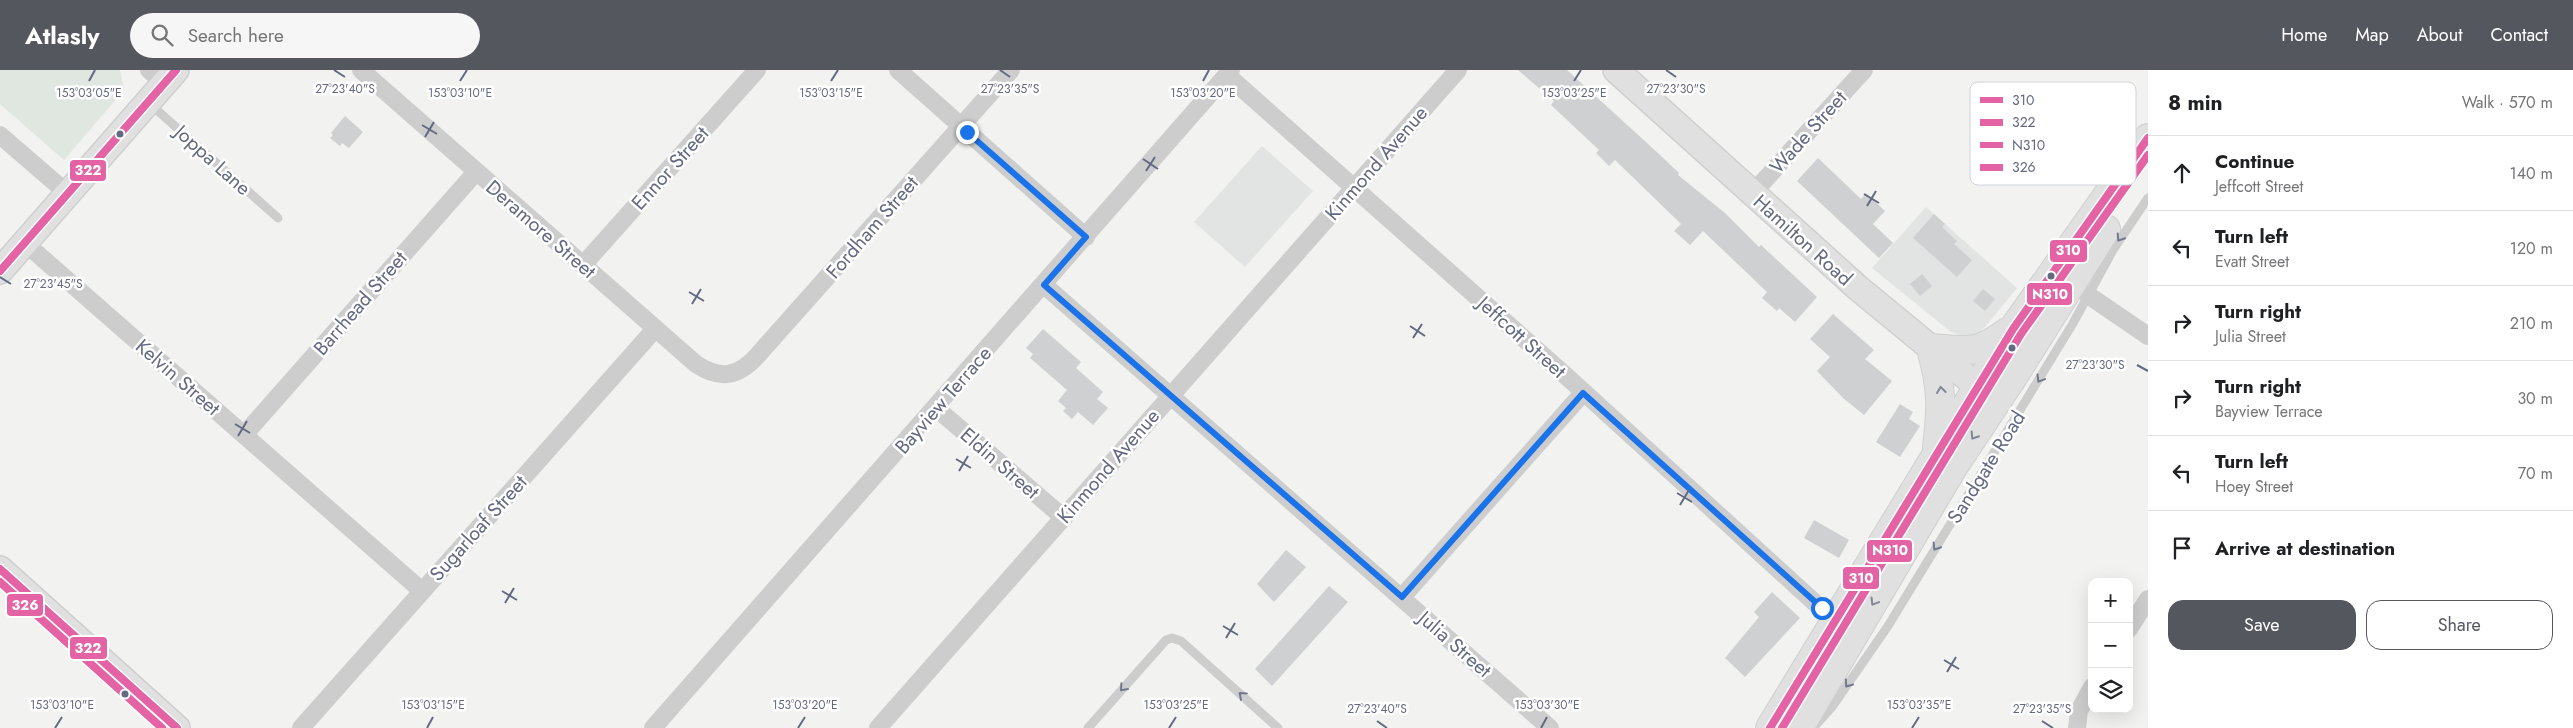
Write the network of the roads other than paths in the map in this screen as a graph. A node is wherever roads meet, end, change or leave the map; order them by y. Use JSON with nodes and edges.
{"nodes":[{"id":1,"x":361,"y":70,"type":"edge"},
{"id":2,"x":756,"y":70,"type":"edge"},
{"id":3,"x":898,"y":70,"type":"edge"},
{"id":4,"x":1010,"y":70,"type":"edge"},
{"id":5,"x":1458,"y":70,"type":"edge"},
{"id":6,"x":1616,"y":70,"type":"edge"},
{"id":7,"x":1864,"y":70,"type":"edge"},
{"id":8,"x":1229,"y":72,"type":"edge"},
{"id":9,"x":163,"y":74,"type":"edge"},
{"id":10,"x":148,"y":102,"type":"junction"},
{"id":11,"x":961,"y":126,"type":"junction"},
{"id":12,"x":0,"y":135,"type":"edge"},
{"id":13,"x":2148,"y":138,"type":"edge"},
{"id":14,"x":2136,"y":155,"type":"edge"},
{"id":15,"x":2148,"y":167,"type":"edge"},
{"id":16,"x":476,"y":172,"type":"junction"},
{"id":17,"x":2115,"y":185,"type":"edge"},
{"id":18,"x":1354,"y":188,"type":"junction"},
{"id":19,"x":67,"y":193,"type":"junction"},
{"id":20,"x":1752,"y":194,"type":"junction"},
{"id":21,"x":2148,"y":198,"type":"edge"},
{"id":22,"x":278,"y":218,"type":"dead end"},
{"id":23,"x":1086,"y":237,"type":"junction"},
{"id":24,"x":25,"y":242,"type":"junction"},
{"id":25,"x":583,"y":265,"type":"junction"},
{"id":26,"x":0,"y":271,"type":"edge"},
{"id":27,"x":1044,"y":285,"type":"junction"},
{"id":28,"x":2088,"y":295,"type":"junction"},
{"id":29,"x":655,"y":329,"type":"junction"},
{"id":30,"x":2013,"y":329,"type":"junction"},
{"id":31,"x":2148,"y":336,"type":"edge"},
{"id":32,"x":1931,"y":348,"type":"junction"},
{"id":33,"x":727,"y":376,"type":"joint"},
{"id":34,"x":1583,"y":393,"type":"junction"},
{"id":35,"x":1172,"y":394,"type":"junction"},
{"id":36,"x":1987,"y":395,"type":"junction"},
{"id":37,"x":936,"y":408,"type":"junction"},
{"id":38,"x":244,"y":435,"type":"junction"},
{"id":39,"x":1936,"y":456,"type":"junction"},
{"id":40,"x":1064,"y":518,"type":"junction"},
{"id":41,"x":0,"y":569,"type":"edge"},
{"id":42,"x":422,"y":591,"type":"junction"},
{"id":43,"x":1402,"y":597,"type":"junction"},
{"id":44,"x":2148,"y":600,"type":"edge"},
{"id":45,"x":1836,"y":622,"type":"junction"},
{"id":46,"x":2133,"y":623,"type":"edge"},
{"id":47,"x":2088,"y":694,"type":"edge"},
{"id":48,"x":178,"y":728,"type":"edge"},
{"id":49,"x":301,"y":728,"type":"edge"},
{"id":50,"x":653,"y":728,"type":"edge"},
{"id":51,"x":878,"y":728,"type":"edge"},
{"id":52,"x":1088,"y":728,"type":"edge"},
{"id":53,"x":1278,"y":728,"type":"edge"},
{"id":54,"x":1550,"y":728,"type":"edge"},
{"id":55,"x":1770,"y":728,"type":"edge"},
{"id":56,"x":1799,"y":728,"type":"edge"},
{"id":57,"x":1813,"y":728,"type":"edge"},
{"id":58,"x":2077,"y":728,"type":"edge"}],
"edges":[{"from":1,"to":16,"type":"street","name":"Deramore Street"},
{"from":2,"to":25,"type":"street","name":"Ennor Street"},
{"from":3,"to":11,"type":"street"},
{"from":4,"to":11,"type":"street","name":"Fordham Street"},
{"from":5,"to":18,"type":"street","name":"Kinmond Avenue"},
{"from":6,"to":20,"type":"main road","name":"Hamilton Road"},
{"from":7,"to":20,"type":"street","name":"Wade Street"},
{"from":8,"to":18,"type":"street","name":"Jeffcott Street"},
{"from":8,"to":23,"type":"street","name":"Bayview Terrace"},
{"from":9,"to":10,"type":"main road"},
{"from":10,"to":19,"type":"main road"},
{"from":10,"to":22,"type":"lane","name":"Joppa Lane"},
{"from":11,"to":23,"type":"street"},
{"from":11,"to":33,"type":"street","name":"Fordham Street"},
{"from":12,"to":19,"type":"street"},
{"from":13,"to":14,"type":"highway","name":"Sandgate Road"},
{"from":15,"to":36,"type":"highway","name":"Sandgate Road"},
{"from":16,"to":25,"type":"street","name":"Deramore Street"},
{"from":16,"to":38,"type":"street","name":"Barrhead Street"},
{"from":17,"to":30,"type":"highway","name":"Sandgate Road"},
{"from":18,"to":34,"type":"street","name":"Jeffcott Street"},
{"from":18,"to":35,"type":"street","name":"Kinmond Avenue"},
{"from":19,"to":24,"type":"main road"},
{"from":20,"to":32,"type":"main road","name":"Hamilton Road"},
{"from":21,"to":28,"type":"lane","name":"Sandgate Road","one_way":true},
{"from":23,"to":27,"type":"street","name":"Bayview Terrace"},
{"from":24,"to":26,"type":"main road"},
{"from":24,"to":38,"type":"street","name":"Kelvin Street"},
{"from":25,"to":29,"type":"street","name":"Deramore Street"},
{"from":27,"to":35,"type":"street","name":"Julia Street"},
{"from":27,"to":37,"type":"street","name":"Bayview Terrace"},
{"from":28,"to":31,"type":"street"},
{"from":28,"to":57,"type":"lane","name":"Sandgate Road","one_way":true},
{"from":29,"to":33,"type":"street","name":"Deramore Street"},
{"from":29,"to":42,"type":"street","name":"Sugarloaf Street"},
{"from":30,"to":32,"type":"highway"},
{"from":30,"to":36,"type":"highway","name":"Sandgate Road"},
{"from":32,"to":36,"type":"main road","name":"Hamilton Road"},
{"from":39,"to":32,"type":"highway","one_way":true},
{"from":34,"to":43,"type":"street"},
{"from":34,"to":45,"type":"street","name":"Jeffcott Street"},
{"from":35,"to":40,"type":"street","name":"Kinmond Avenue"},
{"from":35,"to":43,"type":"street","name":"Julia Street"},
{"from":36,"to":39,"type":"highway","name":"Sandgate Road"},
{"from":36,"to":56,"type":"highway","name":"Sandgate Road","one_way":true},
{"from":37,"to":40,"type":"street","name":"Eldin Street"},
{"from":37,"to":50,"type":"street","name":"Bayview Terrace"},
{"from":38,"to":42,"type":"street","name":"Kelvin Street"},
{"from":39,"to":45,"type":"highway","name":"Sandgate Road"},
{"from":40,"to":51,"type":"street","name":"Kinmond Avenue"},
{"from":41,"to":48,"type":"main road"},
{"from":42,"to":49,"type":"street","name":"Sugarloaf Street"},
{"from":43,"to":54,"type":"street","name":"Julia Street"},
{"from":44,"to":46,"type":"street"},
{"from":45,"to":55,"type":"highway","name":"Sandgate Road"},
{"from":47,"to":58,"type":"street"},
{"from":53,"to":52,"type":"lane","one_way":true}]}
